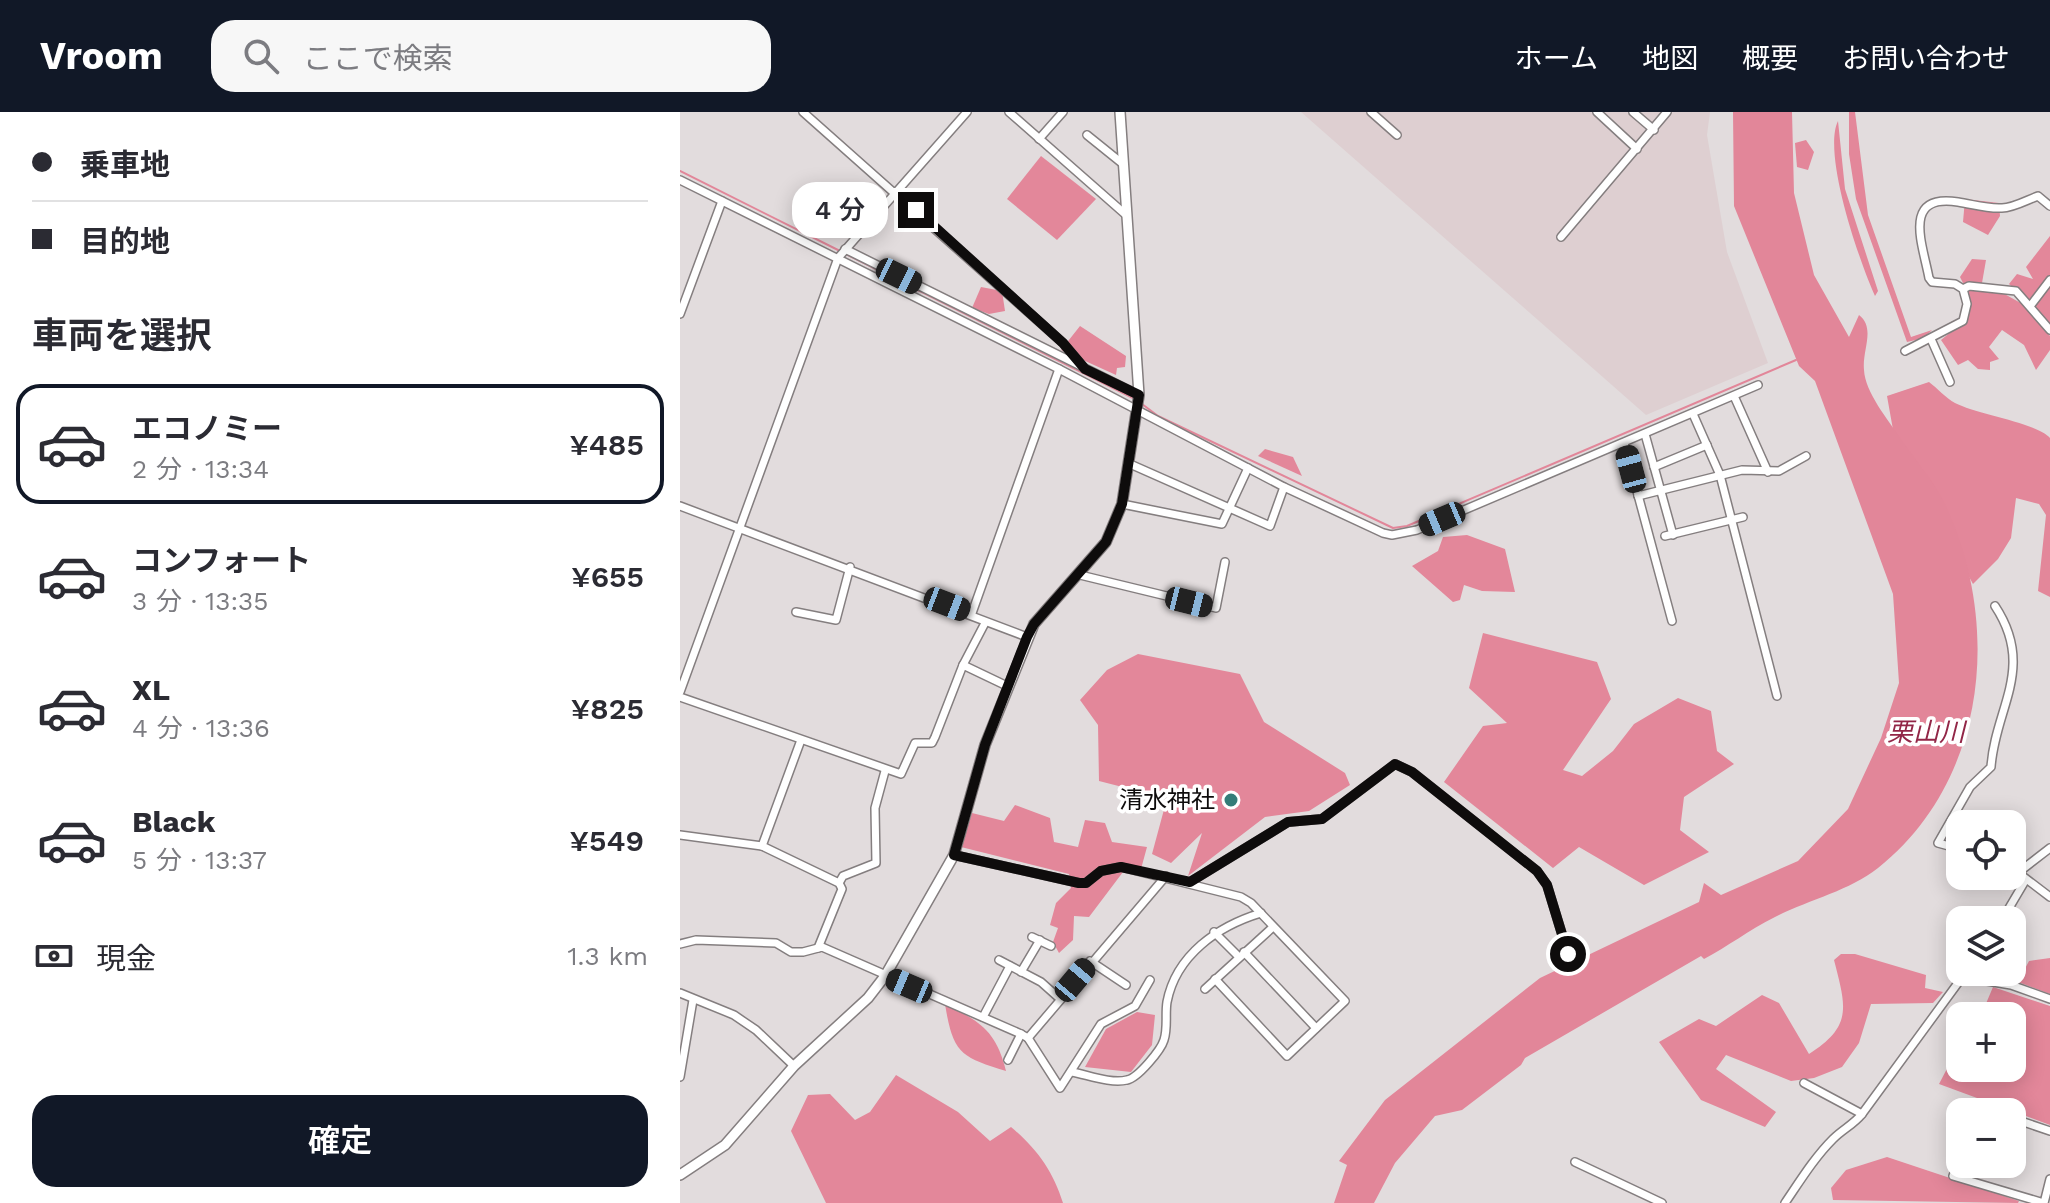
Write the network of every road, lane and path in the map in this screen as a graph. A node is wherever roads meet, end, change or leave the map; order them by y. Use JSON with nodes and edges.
{"nodes":[{"id":1,"x":803,"y":112,"type":"edge"},
{"id":2,"x":967,"y":112,"type":"edge"},
{"id":3,"x":1009,"y":112,"type":"edge"},
{"id":4,"x":1063,"y":112,"type":"edge"},
{"id":5,"x":1120,"y":112,"type":"edge"},
{"id":6,"x":1371,"y":112,"type":"edge"},
{"id":7,"x":1597,"y":112,"type":"edge"},
{"id":8,"x":1633,"y":112,"type":"edge"},
{"id":9,"x":1667,"y":112,"type":"edge"},
{"id":10,"x":1654,"y":130,"type":"junction"},
{"id":11,"x":1087,"y":135,"type":"dead end"},
{"id":12,"x":1397,"y":135,"type":"dead end"},
{"id":13,"x":1039,"y":139,"type":"junction"},
{"id":14,"x":1637,"y":149,"type":"junction"},
{"id":15,"x":1123,"y":164,"type":"junction"},
{"id":16,"x":680,"y":180,"type":"edge"},
{"id":17,"x":895,"y":191,"type":"junction"},
{"id":18,"x":722,"y":201,"type":"junction"},
{"id":19,"x":2050,"y":206,"type":"edge"},
{"id":20,"x":1125,"y":214,"type":"junction"},
{"id":21,"x":1561,"y":237,"type":"dead end"},
{"id":22,"x":845,"y":249,"type":"junction"},
{"id":23,"x":838,"y":258,"type":"junction"},
{"id":24,"x":2050,"y":280,"type":"edge"},
{"id":25,"x":1963,"y":289,"type":"junction"},
{"id":26,"x":2031,"y":305,"type":"junction"},
{"id":27,"x":680,"y":314,"type":"edge"},
{"id":28,"x":2050,"y":330,"type":"edge"},
{"id":29,"x":1931,"y":339,"type":"junction"},
{"id":30,"x":1905,"y":351,"type":"dead end"},
{"id":31,"x":1059,"y":369,"type":"junction"},
{"id":32,"x":1085,"y":369,"type":"junction"},
{"id":33,"x":1950,"y":382,"type":"dead end"},
{"id":34,"x":1758,"y":385,"type":"dead end"},
{"id":35,"x":1139,"y":395,"type":"junction"},
{"id":36,"x":1734,"y":396,"type":"junction"},
{"id":37,"x":1138,"y":413,"type":"junction"},
{"id":38,"x":1693,"y":414,"type":"junction"},
{"id":39,"x":1645,"y":434,"type":"junction"},
{"id":40,"x":1624,"y":443,"type":"junction"},
{"id":41,"x":1707,"y":445,"type":"junction"},
{"id":42,"x":1806,"y":456,"type":"dead end"},
{"id":43,"x":1130,"y":464,"type":"junction"},
{"id":44,"x":1654,"y":467,"type":"junction"},
{"id":45,"x":1248,"y":468,"type":"junction"},
{"id":46,"x":1768,"y":472,"type":"junction"},
{"id":47,"x":1720,"y":475,"type":"junction"},
{"id":48,"x":1284,"y":487,"type":"junction"},
{"id":49,"x":1661,"y":490,"type":"junction"},
{"id":50,"x":1638,"y":496,"type":"junction"},
{"id":51,"x":1122,"y":504,"type":"junction"},
{"id":52,"x":680,"y":506,"type":"edge"},
{"id":53,"x":1230,"y":507,"type":"junction"},
{"id":54,"x":1743,"y":517,"type":"dead end"},
{"id":55,"x":1733,"y":519,"type":"junction"},
{"id":56,"x":739,"y":527,"type":"junction"},
{"id":57,"x":1225,"y":562,"type":"dead end"},
{"id":58,"x":850,"y":567,"type":"junction"},
{"id":59,"x":1080,"y":575,"type":"junction"},
{"id":60,"x":1995,"y":606,"type":"dead end"},
{"id":61,"x":796,"y":612,"type":"dead end"},
{"id":62,"x":972,"y":613,"type":"junction"},
{"id":63,"x":1672,"y":621,"type":"dead end"},
{"id":64,"x":985,"y":623,"type":"junction"},
{"id":65,"x":1027,"y":637,"type":"junction"},
{"id":66,"x":963,"y":665,"type":"junction"},
{"id":67,"x":1007,"y":686,"type":"junction"},
{"id":68,"x":680,"y":694,"type":"edge"},
{"id":69,"x":1777,"y":696,"type":"dead end"},
{"id":70,"x":801,"y":740,"type":"junction"},
{"id":71,"x":885,"y":771,"type":"junction"},
{"id":72,"x":1957,"y":810,"type":"edge"},
{"id":73,"x":1946,"y":829,"type":"edge"},
{"id":74,"x":680,"y":835,"type":"edge"},
{"id":75,"x":1946,"y":845,"type":"edge"},
{"id":76,"x":762,"y":846,"type":"junction"},
{"id":77,"x":2050,"y":848,"type":"edge"},
{"id":78,"x":954,"y":855,"type":"junction"},
{"id":79,"x":2026,"y":864,"type":"edge"},
{"id":80,"x":1166,"y":876,"type":"junction"},
{"id":81,"x":1190,"y":882,"type":"junction"},
{"id":82,"x":2026,"y":882,"type":"edge"},
{"id":83,"x":839,"y":883,"type":"junction"},
{"id":84,"x":2050,"y":897,"type":"edge"},
{"id":85,"x":1261,"y":913,"type":"junction"},
{"id":86,"x":1273,"y":927,"type":"junction"},
{"id":87,"x":1214,"y":932,"type":"junction"},
{"id":88,"x":680,"y":944,"type":"edge"},
{"id":89,"x":1051,"y":946,"type":"dead end"},
{"id":90,"x":818,"y":948,"type":"junction"},
{"id":91,"x":1242,"y":954,"type":"junction"},
{"id":92,"x":1568,"y":954,"type":"dead end"},
{"id":93,"x":999,"y":960,"type":"dead end"},
{"id":94,"x":1090,"y":961,"type":"junction"},
{"id":95,"x":1010,"y":966,"type":"junction"},
{"id":96,"x":1021,"y":972,"type":"junction"},
{"id":97,"x":885,"y":976,"type":"junction"},
{"id":98,"x":1215,"y":979,"type":"junction"},
{"id":99,"x":1150,"y":980,"type":"dead end"},
{"id":100,"x":1126,"y":985,"type":"dead end"},
{"id":101,"x":1956,"y":986,"type":"edge"},
{"id":102,"x":2014,"y":986,"type":"edge"},
{"id":103,"x":1205,"y":989,"type":"dead end"},
{"id":104,"x":680,"y":993,"type":"edge"},
{"id":105,"x":1059,"y":998,"type":"junction"},
{"id":106,"x":2050,"y":999,"type":"edge"},
{"id":107,"x":693,"y":1000,"type":"junction"},
{"id":108,"x":983,"y":1017,"type":"junction"},
{"id":109,"x":1316,"y":1028,"type":"junction"},
{"id":110,"x":1025,"y":1036,"type":"junction"},
{"id":111,"x":1008,"y":1060,"type":"dead end"},
{"id":112,"x":794,"y":1066,"type":"junction"},
{"id":113,"x":1072,"y":1072,"type":"junction"},
{"id":114,"x":680,"y":1077,"type":"edge"},
{"id":115,"x":1804,"y":1083,"type":"dead end"},
{"id":116,"x":1862,"y":1114,"type":"junction"},
{"id":117,"x":2026,"y":1123,"type":"edge"},
{"id":118,"x":2050,"y":1131,"type":"edge"},
{"id":119,"x":1575,"y":1162,"type":"dead end"},
{"id":120,"x":681,"y":1171,"type":"edge"},
{"id":121,"x":1960,"y":1178,"type":"edge"},
{"id":122,"x":2050,"y":1179,"type":"edge"},
{"id":123,"x":1662,"y":1203,"type":"edge"},
{"id":124,"x":1785,"y":1203,"type":"edge"}],
"edges":[{"from":1,"to":17,"type":"street"},
{"from":2,"to":17,"type":"street"},
{"from":3,"to":13,"type":"street"},
{"from":4,"to":13,"type":"street"},
{"from":5,"to":15,"type":"street"},
{"from":6,"to":12,"type":"street"},
{"from":7,"to":14,"type":"street"},
{"from":8,"to":10,"type":"street"},
{"from":9,"to":10,"type":"street"},
{"from":10,"to":14,"type":"street"},
{"from":11,"to":15,"type":"street"},
{"from":13,"to":20,"type":"street"},
{"from":14,"to":21,"type":"street"},
{"from":15,"to":20,"type":"street"},
{"from":16,"to":18,"type":"street"},
{"from":17,"to":22,"type":"street"},
{"from":17,"to":32,"type":"street"},
{"from":18,"to":23,"type":"street"},
{"from":18,"to":27,"type":"street"},
{"from":19,"to":25,"type":"street"},
{"from":20,"to":35,"type":"street"},
{"from":22,"to":23,"type":"street"},
{"from":22,"to":32,"type":"street"},
{"from":23,"to":31,"type":"street"},
{"from":23,"to":56,"type":"street"},
{"from":24,"to":26,"type":"street"},
{"from":25,"to":26,"type":"street"},
{"from":25,"to":29,"type":"street"},
{"from":26,"to":28,"type":"street"},
{"from":29,"to":30,"type":"street"},
{"from":29,"to":33,"type":"street"},
{"from":31,"to":37,"type":"street"},
{"from":31,"to":62,"type":"street"},
{"from":32,"to":35,"type":"street"},
{"from":34,"to":36,"type":"street"},
{"from":35,"to":37,"type":"street"},
{"from":36,"to":38,"type":"street"},
{"from":36,"to":46,"type":"street"},
{"from":37,"to":43,"type":"street"},
{"from":37,"to":45,"type":"street"},
{"from":38,"to":39,"type":"street"},
{"from":38,"to":41,"type":"street"},
{"from":39,"to":40,"type":"street"},
{"from":39,"to":44,"type":"street"},
{"from":40,"to":48,"type":"street"},
{"from":40,"to":50,"type":"street"},
{"from":41,"to":44,"type":"street"},
{"from":41,"to":47,"type":"street"},
{"from":42,"to":46,"type":"street"},
{"from":43,"to":51,"type":"street"},
{"from":43,"to":53,"type":"street"},
{"from":44,"to":49,"type":"street"},
{"from":45,"to":48,"type":"street"},
{"from":45,"to":53,"type":"street"},
{"from":46,"to":47,"type":"street"},
{"from":47,"to":49,"type":"street"},
{"from":47,"to":55,"type":"street"},
{"from":48,"to":53,"type":"street"},
{"from":49,"to":50,"type":"street"},
{"from":49,"to":55,"type":"street"},
{"from":50,"to":63,"type":"street"},
{"from":51,"to":53,"type":"street"},
{"from":51,"to":59,"type":"street"},
{"from":52,"to":56,"type":"street"},
{"from":54,"to":55,"type":"street"},
{"from":55,"to":69,"type":"street"},
{"from":56,"to":58,"type":"street"},
{"from":56,"to":68,"type":"street"},
{"from":57,"to":59,"type":"street"},
{"from":58,"to":61,"type":"street"},
{"from":58,"to":62,"type":"street"},
{"from":59,"to":65,"type":"street"},
{"from":60,"to":72,"type":"street"},
{"from":62,"to":64,"type":"street"},
{"from":64,"to":65,"type":"street"},
{"from":64,"to":66,"type":"street"},
{"from":65,"to":67,"type":"street"},
{"from":66,"to":67,"type":"street"},
{"from":66,"to":71,"type":"street"},
{"from":67,"to":78,"type":"street"},
{"from":68,"to":70,"type":"street"},
{"from":70,"to":71,"type":"street"},
{"from":70,"to":76,"type":"street"},
{"from":71,"to":83,"type":"street"},
{"from":73,"to":75,"type":"street"},
{"from":74,"to":76,"type":"street"},
{"from":76,"to":83,"type":"street"},
{"from":77,"to":79,"type":"street"},
{"from":78,"to":80,"type":"street"},
{"from":78,"to":97,"type":"street"},
{"from":80,"to":81,"type":"street"},
{"from":80,"to":94,"type":"street"},
{"from":81,"to":85,"type":"street"},
{"from":81,"to":92,"type":"street"},
{"from":82,"to":84,"type":"street"},
{"from":83,"to":90,"type":"street"},
{"from":85,"to":86,"type":"street"},
{"from":85,"to":87,"type":"street"},
{"from":86,"to":91,"type":"street"},
{"from":86,"to":109,"type":"street"},
{"from":87,"to":91,"type":"street"},
{"from":87,"to":113,"type":"street"},
{"from":88,"to":90,"type":"street"},
{"from":89,"to":96,"type":"street"},
{"from":90,"to":97,"type":"street"},
{"from":91,"to":98,"type":"street"},
{"from":91,"to":109,"type":"street"},
{"from":93,"to":95,"type":"street"},
{"from":94,"to":100,"type":"street"},
{"from":94,"to":105,"type":"street"},
{"from":95,"to":96,"type":"street"},
{"from":95,"to":108,"type":"street"},
{"from":96,"to":105,"type":"street"},
{"from":97,"to":108,"type":"street"},
{"from":97,"to":112,"type":"street"},
{"from":98,"to":103,"type":"street"},
{"from":98,"to":109,"type":"street"},
{"from":99,"to":113,"type":"street"},
{"from":101,"to":116,"type":"street"},
{"from":102,"to":106,"type":"street"},
{"from":104,"to":107,"type":"street"},
{"from":105,"to":110,"type":"street"},
{"from":107,"to":112,"type":"street"},
{"from":107,"to":114,"type":"street"},
{"from":108,"to":110,"type":"street"},
{"from":110,"to":111,"type":"street"},
{"from":110,"to":113,"type":"street"},
{"from":112,"to":120,"type":"street"},
{"from":115,"to":116,"type":"street"},
{"from":116,"to":124,"type":"street"},
{"from":117,"to":118,"type":"street"},
{"from":119,"to":123,"type":"street"},
{"from":121,"to":122,"type":"street"}]}
